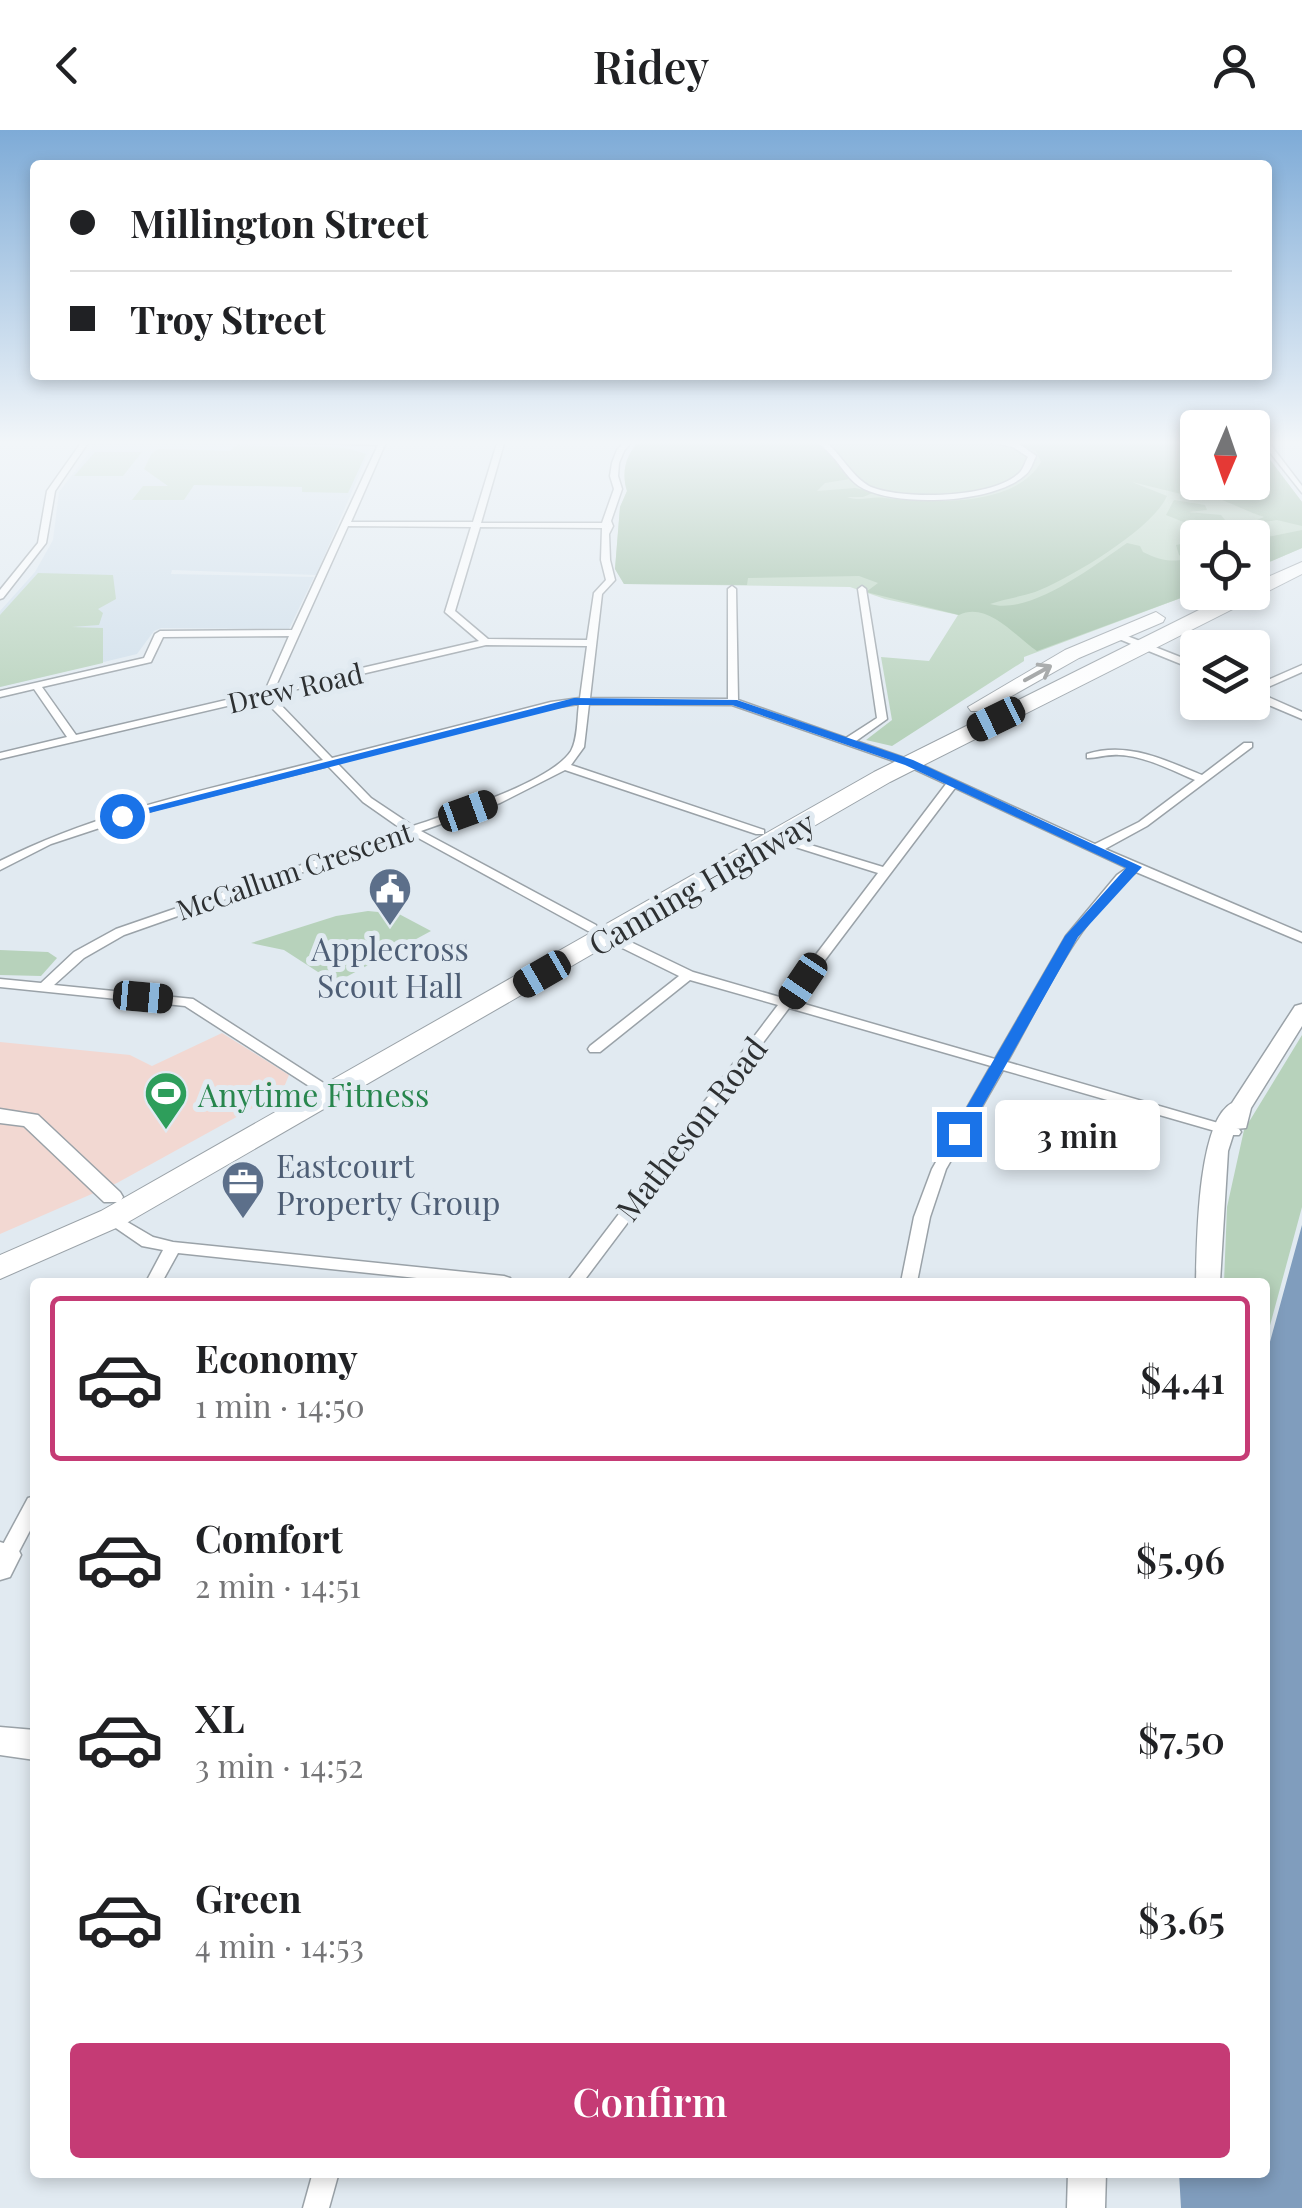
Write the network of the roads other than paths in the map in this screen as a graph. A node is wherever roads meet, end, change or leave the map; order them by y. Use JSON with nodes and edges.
{"nodes":[{"id":1,"x":44,"y":537,"type":"edge"},
{"id":2,"x":340,"y":537,"type":"edge"},
{"id":3,"x":473,"y":537,"type":"edge"},
{"id":4,"x":607,"y":537,"type":"edge"},
{"id":5,"x":1302,"y":558,"type":"edge"},
{"id":6,"x":1302,"y":567,"type":"edge"},
{"id":7,"x":1270,"y":571,"type":"edge"},
{"id":8,"x":0,"y":572,"type":"edge"},
{"id":9,"x":20,"y":572,"type":"junction"},
{"id":10,"x":1270,"y":583,"type":"edge"},
{"id":11,"x":732,"y":589,"type":"dead end"},
{"id":12,"x":862,"y":590,"type":"dead end"},
{"id":13,"x":0,"y":596,"type":"edge"},
{"id":14,"x":1180,"y":608,"type":"edge"},
{"id":15,"x":1215,"y":610,"type":"edge"},
{"id":16,"x":296,"y":633,"type":"junction"},
{"id":17,"x":1117,"y":635,"type":"junction"},
{"id":18,"x":486,"y":642,"type":"junction"},
{"id":19,"x":592,"y":644,"type":"junction"},
{"id":20,"x":1146,"y":644,"type":"junction"},
{"id":21,"x":1180,"y":660,"type":"edge"},
{"id":22,"x":1302,"y":668,"type":"edge"},
{"id":23,"x":1270,"y":683,"type":"edge"},
{"id":24,"x":37,"y":687,"type":"junction"},
{"id":25,"x":269,"y":693,"type":"junction"},
{"id":26,"x":0,"y":694,"type":"edge"},
{"id":27,"x":1270,"y":701,"type":"edge"},
{"id":28,"x":586,"y":702,"type":"junction"},
{"id":29,"x":734,"y":702,"type":"junction"},
{"id":30,"x":1302,"y":716,"type":"edge"},
{"id":31,"x":73,"y":738,"type":"junction"},
{"id":32,"x":847,"y":742,"type":"junction"},
{"id":33,"x":1248,"y":745,"type":"dead end"},
{"id":34,"x":0,"y":756,"type":"edge"},
{"id":35,"x":1091,"y":756,"type":"dead end"},
{"id":36,"x":897,"y":761,"type":"junction"},
{"id":37,"x":328,"y":762,"type":"junction"},
{"id":38,"x":564,"y":766,"type":"junction"},
{"id":39,"x":1203,"y":779,"type":"junction"},
{"id":40,"x":952,"y":784,"type":"junction"},
{"id":41,"x":413,"y":831,"type":"junction"},
{"id":42,"x":768,"y":835,"type":"junction"},
{"id":43,"x":1095,"y":849,"type":"junction"},
{"id":44,"x":0,"y":866,"type":"edge"},
{"id":45,"x":1136,"y":867,"type":"junction"},
{"id":46,"x":883,"y":871,"type":"junction"},
{"id":47,"x":600,"y":932,"type":"junction"},
{"id":48,"x":1302,"y":935,"type":"edge"},
{"id":49,"x":688,"y":975,"type":"junction"},
{"id":50,"x":0,"y":983,"type":"edge"},
{"id":51,"x":44,"y":987,"type":"junction"},
{"id":52,"x":786,"y":1005,"type":"junction"},
{"id":53,"x":1302,"y":1010,"type":"edge"},
{"id":54,"x":596,"y":1049,"type":"dead end"},
{"id":55,"x":998,"y":1064,"type":"junction"},
{"id":56,"x":323,"y":1089,"type":"junction"},
{"id":57,"x":0,"y":1116,"type":"edge"},
{"id":58,"x":1228,"y":1131,"type":"junction"},
{"id":59,"x":112,"y":1208,"type":"junction"},
{"id":60,"x":0,"y":1247,"type":"edge"},
{"id":61,"x":173,"y":1247,"type":"junction"},
{"id":62,"x":0,"y":1268,"type":"edge"},
{"id":63,"x":156,"y":1278,"type":"edge"},
{"id":64,"x":466,"y":1278,"type":"edge"},
{"id":65,"x":578,"y":1278,"type":"edge"},
{"id":66,"x":909,"y":1278,"type":"edge"},
{"id":67,"x":1208,"y":1278,"type":"edge"},
{"id":68,"x":30,"y":1511,"type":"edge"},
{"id":69,"x":2,"y":1559,"type":"edge"},
{"id":70,"x":0,"y":1740,"type":"edge"},
{"id":71,"x":30,"y":1745,"type":"edge"},
{"id":72,"x":324,"y":2178,"type":"edge"},
{"id":73,"x":1087,"y":2178,"type":"edge"},
{"id":74,"x":316,"y":2208,"type":"edge"},
{"id":75,"x":1086,"y":2208,"type":"edge"}],
"edges":[{"from":1,"to":9,"type":"street"},
{"from":2,"to":16,"type":"street"},
{"from":3,"to":18,"type":"street"},
{"from":4,"to":19,"type":"street"},
{"from":5,"to":7,"type":"highway"},
{"from":6,"to":10,"type":"highway","name":"Canning Highway"},
{"from":8,"to":9,"type":"street"},
{"from":9,"to":13,"type":"street"},
{"from":11,"to":29,"type":"street"},
{"from":12,"to":32,"type":"street"},
{"from":14,"to":17,"type":"highway","name":"Canning Highway"},
{"from":15,"to":20,"type":"highway","name":"Canning Highway"},
{"from":16,"to":24,"type":"street"},
{"from":16,"to":25,"type":"street"},
{"from":17,"to":20,"type":"street"},
{"from":36,"to":17,"type":"highway","name":"Canning Highway","one_way":true},
{"from":18,"to":19,"type":"street","name":"Drew Road"},
{"from":18,"to":25,"type":"street","name":"Drew Road"},
{"from":19,"to":28,"type":"street"},
{"from":20,"to":21,"type":"street"},
{"from":20,"to":36,"type":"highway","name":"Canning Highway"},
{"from":22,"to":23,"type":"street"},
{"from":24,"to":26,"type":"street"},
{"from":24,"to":31,"type":"street"},
{"from":25,"to":31,"type":"street","name":"Drew Road"},
{"from":25,"to":37,"type":"street"},
{"from":27,"to":30,"type":"street"},
{"from":28,"to":29,"type":"street"},
{"from":28,"to":37,"type":"street"},
{"from":28,"to":38,"type":"street"},
{"from":29,"to":32,"type":"street"},
{"from":31,"to":34,"type":"street","name":"Drew Road"},
{"from":32,"to":36,"type":"street"},
{"from":33,"to":39,"type":"street"},
{"from":35,"to":39,"type":"street"},
{"from":36,"to":40,"type":"street"},
{"from":36,"to":42,"type":"highway","name":"Canning Highway"},
{"from":37,"to":41,"type":"street"},
{"from":37,"to":44,"type":"street"},
{"from":38,"to":41,"type":"street","name":"McCallum Crescent"},
{"from":38,"to":42,"type":"street"},
{"from":39,"to":43,"type":"street"},
{"from":40,"to":43,"type":"street"},
{"from":40,"to":46,"type":"street","name":"Matheson Road"},
{"from":41,"to":47,"type":"street"},
{"from":41,"to":51,"type":"street","name":"McCallum Crescent"},
{"from":42,"to":46,"type":"street"},
{"from":42,"to":47,"type":"highway","name":"Canning Highway"},
{"from":43,"to":45,"type":"street"},
{"from":45,"to":48,"type":"street"},
{"from":45,"to":55,"type":"street"},
{"from":46,"to":52,"type":"street","name":"Matheson Road"},
{"from":47,"to":49,"type":"street"},
{"from":47,"to":56,"type":"highway","name":"Canning Highway"},
{"from":49,"to":52,"type":"street"},
{"from":49,"to":54,"type":"street"},
{"from":50,"to":51,"type":"street"},
{"from":51,"to":56,"type":"street"},
{"from":52,"to":55,"type":"street"},
{"from":52,"to":65,"type":"street","name":"Matheson Road"},
{"from":53,"to":58,"type":"street"},
{"from":55,"to":58,"type":"street"},
{"from":55,"to":66,"type":"street"},
{"from":56,"to":59,"type":"highway","name":"Canning Highway"},
{"from":57,"to":59,"type":"street"},
{"from":58,"to":67,"type":"street"},
{"from":59,"to":60,"type":"highway","name":"Canning Highway"},
{"from":59,"to":61,"type":"street"},
{"from":59,"to":62,"type":"highway","name":"Canning Highway"},
{"from":61,"to":63,"type":"street"},
{"from":61,"to":64,"type":"street"},
{"from":68,"to":69,"type":"street"},
{"from":70,"to":71,"type":"street"},
{"from":72,"to":74,"type":"street"},
{"from":73,"to":75,"type":"street"}]}
